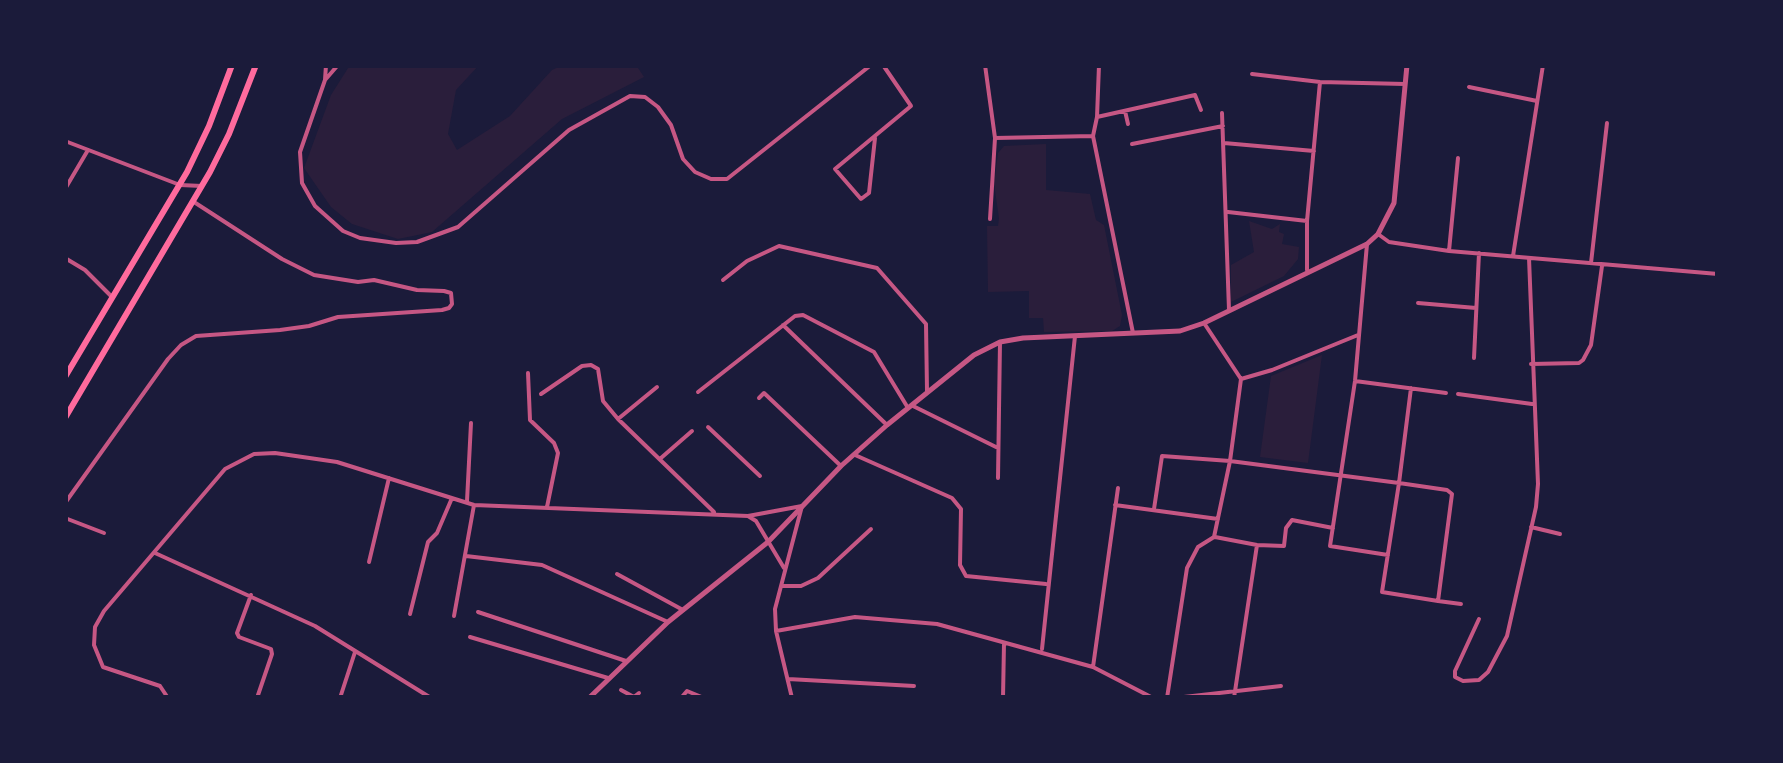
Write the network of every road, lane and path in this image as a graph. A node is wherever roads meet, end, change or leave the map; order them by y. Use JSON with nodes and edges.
{"nodes":[{"id":1,"x":232,"y":65,"type":"edge"},
{"id":2,"x":256,"y":65,"type":"edge"},
{"id":3,"x":326,"y":65,"type":"edge"},
{"id":4,"x":338,"y":65,"type":"edge"},
{"id":5,"x":871,"y":65,"type":"edge"},
{"id":6,"x":883,"y":65,"type":"edge"},
{"id":7,"x":985,"y":65,"type":"edge"},
{"id":8,"x":1099,"y":65,"type":"edge"},
{"id":9,"x":1407,"y":65,"type":"edge"},
{"id":10,"x":1543,"y":65,"type":"edge"},
{"id":11,"x":1252,"y":74,"type":"dead end"},
{"id":12,"x":325,"y":80,"type":"junction"},
{"id":13,"x":1320,"y":82,"type":"junction"},
{"id":14,"x":1405,"y":84,"type":"junction"},
{"id":15,"x":1469,"y":88,"type":"dead end"},
{"id":16,"x":1537,"y":102,"type":"junction"},
{"id":17,"x":1200,"y":110,"type":"dead end"},
{"id":18,"x":1126,"y":111,"type":"junction"},
{"id":19,"x":1222,"y":113,"type":"dead end"},
{"id":20,"x":1097,"y":117,"type":"junction"},
{"id":21,"x":1607,"y":123,"type":"dead end"},
{"id":22,"x":1128,"y":124,"type":"dead end"},
{"id":23,"x":1223,"y":126,"type":"junction"},
{"id":24,"x":1092,"y":136,"type":"junction"},
{"id":25,"x":874,"y":138,"type":"junction"},
{"id":26,"x":995,"y":138,"type":"junction"},
{"id":27,"x":65,"y":140,"type":"edge"},
{"id":28,"x":1224,"y":143,"type":"junction"},
{"id":29,"x":1132,"y":144,"type":"dead end"},
{"id":30,"x":88,"y":150,"type":"junction"},
{"id":31,"x":1314,"y":151,"type":"junction"},
{"id":32,"x":1458,"y":158,"type":"dead end"},
{"id":33,"x":180,"y":184,"type":"junction"},
{"id":34,"x":202,"y":186,"type":"junction"},
{"id":35,"x":65,"y":189,"type":"edge"},
{"id":36,"x":193,"y":202,"type":"junction"},
{"id":37,"x":1226,"y":212,"type":"junction"},
{"id":38,"x":990,"y":219,"type":"dead end"},
{"id":39,"x":1308,"y":220,"type":"junction"},
{"id":40,"x":1378,"y":234,"type":"junction"},
{"id":41,"x":1367,"y":244,"type":"junction"},
{"id":42,"x":1449,"y":251,"type":"junction"},
{"id":43,"x":1479,"y":254,"type":"junction"},
{"id":44,"x":1514,"y":256,"type":"junction"},
{"id":45,"x":65,"y":258,"type":"edge"},
{"id":46,"x":1528,"y":258,"type":"junction"},
{"id":47,"x":1591,"y":264,"type":"junction"},
{"id":48,"x":1602,"y":264,"type":"junction"},
{"id":49,"x":1307,"y":270,"type":"junction"},
{"id":50,"x":1718,"y":274,"type":"edge"},
{"id":51,"x":724,"y":280,"type":"dead end"},
{"id":52,"x":112,"y":297,"type":"junction"},
{"id":53,"x":1418,"y":303,"type":"dead end"},
{"id":54,"x":1476,"y":308,"type":"junction"},
{"id":55,"x":1229,"y":310,"type":"junction"},
{"id":56,"x":1204,"y":323,"type":"junction"},
{"id":57,"x":784,"y":325,"type":"junction"},
{"id":58,"x":1133,"y":334,"type":"junction"},
{"id":59,"x":1360,"y":334,"type":"junction"},
{"id":60,"x":1075,"y":336,"type":"junction"},
{"id":61,"x":1000,"y":342,"type":"junction"},
{"id":62,"x":1474,"y":358,"type":"dead end"},
{"id":63,"x":1531,"y":364,"type":"junction"},
{"id":64,"x":528,"y":373,"type":"dead end"},
{"id":65,"x":65,"y":377,"type":"edge"},
{"id":66,"x":1241,"y":379,"type":"junction"},
{"id":67,"x":1355,"y":380,"type":"junction"},
{"id":68,"x":658,"y":387,"type":"dead end"},
{"id":69,"x":1411,"y":388,"type":"junction"},
{"id":70,"x":927,"y":391,"type":"junction"},
{"id":71,"x":698,"y":392,"type":"dead end"},
{"id":72,"x":1446,"y":393,"type":"dead end"},
{"id":73,"x":541,"y":394,"type":"dead end"},
{"id":74,"x":1458,"y":394,"type":"dead end"},
{"id":75,"x":759,"y":398,"type":"dead end"},
{"id":76,"x":1532,"y":404,"type":"junction"},
{"id":77,"x":910,"y":407,"type":"junction"},
{"id":78,"x":65,"y":418,"type":"edge"},
{"id":79,"x":618,"y":419,"type":"junction"},
{"id":80,"x":471,"y":423,"type":"dead end"},
{"id":81,"x":887,"y":425,"type":"junction"},
{"id":82,"x":708,"y":427,"type":"dead end"},
{"id":83,"x":692,"y":430,"type":"dead end"},
{"id":84,"x":998,"y":448,"type":"junction"},
{"id":85,"x":854,"y":456,"type":"junction"},
{"id":86,"x":661,"y":458,"type":"junction"},
{"id":87,"x":1230,"y":461,"type":"junction"},
{"id":88,"x":841,"y":466,"type":"junction"},
{"id":89,"x":760,"y":476,"type":"dead end"},
{"id":90,"x":1342,"y":476,"type":"junction"},
{"id":91,"x":389,"y":478,"type":"junction"},
{"id":92,"x":998,"y":478,"type":"dead end"},
{"id":93,"x":1399,"y":483,"type":"junction"},
{"id":94,"x":1118,"y":488,"type":"dead end"},
{"id":95,"x":452,"y":498,"type":"junction"},
{"id":96,"x":467,"y":501,"type":"junction"},
{"id":97,"x":65,"y":503,"type":"edge"},
{"id":98,"x":474,"y":504,"type":"junction"},
{"id":99,"x":1116,"y":505,"type":"junction"},
{"id":100,"x":802,"y":506,"type":"junction"},
{"id":101,"x":547,"y":507,"type":"junction"},
{"id":102,"x":1154,"y":509,"type":"junction"},
{"id":103,"x":714,"y":512,"type":"junction"},
{"id":104,"x":748,"y":516,"type":"junction"},
{"id":105,"x":65,"y":518,"type":"edge"},
{"id":106,"x":1218,"y":519,"type":"junction"},
{"id":107,"x":1334,"y":528,"type":"junction"},
{"id":108,"x":1531,"y":528,"type":"junction"},
{"id":109,"x":871,"y":530,"type":"dead end"},
{"id":110,"x":104,"y":533,"type":"dead end"},
{"id":111,"x":1560,"y":534,"type":"dead end"},
{"id":112,"x":1214,"y":537,"type":"junction"},
{"id":113,"x":768,"y":542,"type":"junction"},
{"id":114,"x":1257,"y":545,"type":"junction"},
{"id":115,"x":155,"y":553,"type":"junction"},
{"id":116,"x":1388,"y":555,"type":"junction"},
{"id":117,"x":466,"y":556,"type":"junction"},
{"id":118,"x":369,"y":562,"type":"dead end"},
{"id":119,"x":784,"y":568,"type":"junction"},
{"id":120,"x":617,"y":574,"type":"dead end"},
{"id":121,"x":1048,"y":584,"type":"junction"},
{"id":122,"x":782,"y":586,"type":"junction"},
{"id":123,"x":250,"y":595,"type":"junction"},
{"id":124,"x":1438,"y":601,"type":"junction"},
{"id":125,"x":1461,"y":604,"type":"dead end"},
{"id":126,"x":684,"y":610,"type":"junction"},
{"id":127,"x":478,"y":612,"type":"dead end"},
{"id":128,"x":410,"y":614,"type":"dead end"},
{"id":129,"x":454,"y":616,"type":"dead end"},
{"id":130,"x":1479,"y":619,"type":"dead end"},
{"id":131,"x":668,"y":622,"type":"junction"},
{"id":132,"x":776,"y":632,"type":"junction"},
{"id":133,"x":470,"y":637,"type":"dead end"},
{"id":134,"x":1004,"y":644,"type":"junction"},
{"id":135,"x":1042,"y":651,"type":"junction"},
{"id":136,"x":355,"y":652,"type":"junction"},
{"id":137,"x":626,"y":662,"type":"junction"},
{"id":138,"x":1094,"y":666,"type":"junction"},
{"id":139,"x":608,"y":678,"type":"junction"},
{"id":140,"x":788,"y":679,"type":"junction"},
{"id":141,"x":914,"y":686,"type":"dead end"},
{"id":142,"x":1281,"y":686,"type":"dead end"},
{"id":143,"x":621,"y":690,"type":"dead end"},
{"id":144,"x":638,"y":693,"type":"dead end"},
{"id":145,"x":1234,"y":695,"type":"edge"},
{"id":146,"x":168,"y":698,"type":"edge"},
{"id":147,"x":257,"y":698,"type":"edge"},
{"id":148,"x":340,"y":698,"type":"edge"},
{"id":149,"x":431,"y":698,"type":"edge"},
{"id":150,"x":588,"y":698,"type":"edge"},
{"id":151,"x":681,"y":698,"type":"edge"},
{"id":152,"x":704,"y":698,"type":"edge"},
{"id":153,"x":792,"y":698,"type":"edge"},
{"id":154,"x":1003,"y":698,"type":"edge"},
{"id":155,"x":1153,"y":698,"type":"edge"},
{"id":156,"x":1167,"y":698,"type":"edge"},
{"id":157,"x":1176,"y":698,"type":"edge"}],
"edges":[{"from":1,"to":33,"type":"main road"},
{"from":2,"to":34,"type":"main road"},
{"from":3,"to":12,"type":"street"},
{"from":4,"to":12,"type":"street"},
{"from":5,"to":12,"type":"street"},
{"from":6,"to":25,"type":"street"},
{"from":7,"to":26,"type":"street"},
{"from":8,"to":20,"type":"street"},
{"from":9,"to":14,"type":"street"},
{"from":10,"to":16,"type":"street"},
{"from":11,"to":13,"type":"street"},
{"from":13,"to":14,"type":"street"},
{"from":13,"to":31,"type":"street"},
{"from":14,"to":40,"type":"street"},
{"from":15,"to":16,"type":"street"},
{"from":16,"to":44,"type":"street"},
{"from":17,"to":18,"type":"street"},
{"from":18,"to":20,"type":"street"},
{"from":18,"to":22,"type":"street"},
{"from":19,"to":23,"type":"street"},
{"from":20,"to":24,"type":"street"},
{"from":21,"to":47,"type":"street"},
{"from":23,"to":28,"type":"street"},
{"from":23,"to":29,"type":"street"},
{"from":24,"to":26,"type":"street"},
{"from":24,"to":58,"type":"street"},
{"from":25,"to":25,"type":"street"},
{"from":26,"to":38,"type":"street"},
{"from":27,"to":30,"type":"street"},
{"from":28,"to":31,"type":"street"},
{"from":28,"to":37,"type":"street"},
{"from":30,"to":33,"type":"street"},
{"from":30,"to":35,"type":"street"},
{"from":31,"to":39,"type":"street"},
{"from":32,"to":42,"type":"street"},
{"from":33,"to":34,"type":"street"},
{"from":33,"to":52,"type":"main road"},
{"from":34,"to":36,"type":"main road"},
{"from":36,"to":78,"type":"main road"},
{"from":36,"to":97,"type":"street"},
{"from":37,"to":39,"type":"street"},
{"from":37,"to":55,"type":"street"},
{"from":39,"to":49,"type":"street"},
{"from":40,"to":41,"type":"street"},
{"from":40,"to":42,"type":"street"},
{"from":41,"to":49,"type":"street"},
{"from":41,"to":59,"type":"street"},
{"from":42,"to":43,"type":"street"},
{"from":43,"to":44,"type":"street"},
{"from":43,"to":54,"type":"street"},
{"from":44,"to":46,"type":"street"},
{"from":45,"to":52,"type":"street"},
{"from":46,"to":47,"type":"street"},
{"from":46,"to":63,"type":"street"},
{"from":47,"to":48,"type":"street"},
{"from":48,"to":50,"type":"street"},
{"from":48,"to":63,"type":"street"},
{"from":49,"to":55,"type":"street"},
{"from":51,"to":70,"type":"street"},
{"from":52,"to":65,"type":"main road"},
{"from":53,"to":54,"type":"street"},
{"from":54,"to":62,"type":"street"},
{"from":55,"to":56,"type":"street"},
{"from":56,"to":58,"type":"street"},
{"from":56,"to":66,"type":"street"},
{"from":57,"to":71,"type":"street"},
{"from":57,"to":77,"type":"street"},
{"from":57,"to":81,"type":"street"},
{"from":58,"to":60,"type":"street"},
{"from":59,"to":66,"type":"street"},
{"from":59,"to":67,"type":"street"},
{"from":60,"to":61,"type":"street"},
{"from":60,"to":121,"type":"street"},
{"from":61,"to":70,"type":"street"},
{"from":61,"to":84,"type":"street"},
{"from":63,"to":76,"type":"street"},
{"from":64,"to":101,"type":"street"},
{"from":66,"to":87,"type":"street"},
{"from":67,"to":69,"type":"street"},
{"from":67,"to":90,"type":"street"},
{"from":68,"to":79,"type":"street"},
{"from":69,"to":72,"type":"street"},
{"from":69,"to":93,"type":"street"},
{"from":70,"to":77,"type":"street"},
{"from":73,"to":79,"type":"street"},
{"from":74,"to":76,"type":"street"},
{"from":75,"to":88,"type":"street"},
{"from":76,"to":108,"type":"street"},
{"from":77,"to":81,"type":"street"},
{"from":77,"to":84,"type":"street"},
{"from":79,"to":86,"type":"street"},
{"from":80,"to":96,"type":"street"},
{"from":81,"to":85,"type":"street"},
{"from":82,"to":89,"type":"street"},
{"from":83,"to":86,"type":"street"},
{"from":84,"to":92,"type":"street"},
{"from":85,"to":88,"type":"street"},
{"from":85,"to":121,"type":"street"},
{"from":86,"to":103,"type":"street"},
{"from":87,"to":90,"type":"street"},
{"from":87,"to":102,"type":"street"},
{"from":87,"to":106,"type":"street"},
{"from":88,"to":100,"type":"street"},
{"from":90,"to":93,"type":"street"},
{"from":90,"to":107,"type":"street"},
{"from":91,"to":95,"type":"street"},
{"from":91,"to":115,"type":"street"},
{"from":91,"to":118,"type":"street"},
{"from":93,"to":116,"type":"street"},
{"from":93,"to":124,"type":"street"},
{"from":94,"to":99,"type":"street"},
{"from":95,"to":96,"type":"street"},
{"from":95,"to":128,"type":"street"},
{"from":96,"to":98,"type":"street"},
{"from":98,"to":101,"type":"street"},
{"from":98,"to":117,"type":"street"},
{"from":99,"to":102,"type":"street"},
{"from":99,"to":138,"type":"street"},
{"from":100,"to":104,"type":"street"},
{"from":100,"to":113,"type":"street"},
{"from":100,"to":119,"type":"street"},
{"from":101,"to":103,"type":"street"},
{"from":102,"to":106,"type":"street"},
{"from":103,"to":104,"type":"street"},
{"from":104,"to":113,"type":"street"},
{"from":105,"to":110,"type":"street"},
{"from":106,"to":112,"type":"street"},
{"from":107,"to":114,"type":"street"},
{"from":107,"to":116,"type":"street"},
{"from":108,"to":111,"type":"street"},
{"from":108,"to":130,"type":"street"},
{"from":109,"to":122,"type":"street"},
{"from":112,"to":114,"type":"street"},
{"from":112,"to":156,"type":"street"},
{"from":113,"to":119,"type":"street"},
{"from":113,"to":126,"type":"street"},
{"from":114,"to":145,"type":"street"},
{"from":115,"to":123,"type":"street"},
{"from":115,"to":146,"type":"street"},
{"from":116,"to":124,"type":"street"},
{"from":117,"to":129,"type":"street"},
{"from":117,"to":131,"type":"street"},
{"from":119,"to":122,"type":"street"},
{"from":120,"to":126,"type":"street"},
{"from":121,"to":135,"type":"street"},
{"from":122,"to":132,"type":"street"},
{"from":123,"to":136,"type":"street"},
{"from":123,"to":147,"type":"street"},
{"from":124,"to":125,"type":"street"},
{"from":126,"to":131,"type":"street"},
{"from":127,"to":137,"type":"street"},
{"from":131,"to":137,"type":"street"},
{"from":132,"to":134,"type":"street"},
{"from":132,"to":140,"type":"street"},
{"from":133,"to":139,"type":"street"},
{"from":134,"to":135,"type":"street"},
{"from":134,"to":154,"type":"street"},
{"from":135,"to":138,"type":"street"},
{"from":136,"to":148,"type":"street"},
{"from":136,"to":149,"type":"street"},
{"from":137,"to":139,"type":"street"},
{"from":138,"to":155,"type":"street"},
{"from":139,"to":150,"type":"street"},
{"from":140,"to":141,"type":"street"},
{"from":140,"to":153,"type":"street"},
{"from":142,"to":145,"type":"street"},
{"from":143,"to":144,"type":"street"},
{"from":145,"to":157,"type":"street"},
{"from":151,"to":152,"type":"street"}]}
